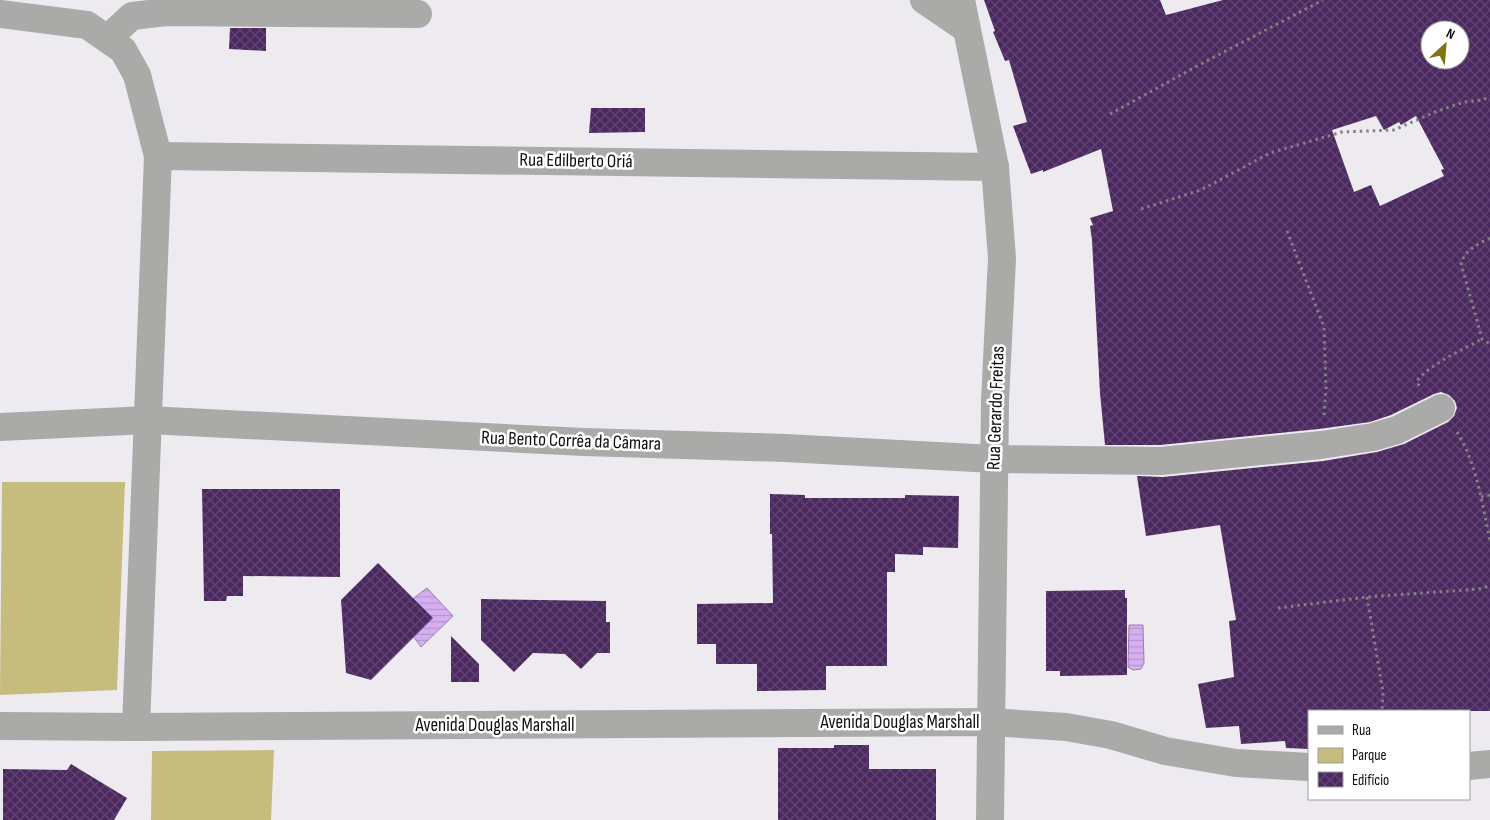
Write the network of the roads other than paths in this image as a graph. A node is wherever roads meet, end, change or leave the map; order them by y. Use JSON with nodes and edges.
{"nodes":[{"id":1,"x":924,"y":0,"type":"edge"},
{"id":2,"x":961,"y":0,"type":"edge"},
{"id":3,"x":0,"y":14,"type":"edge"},
{"id":4,"x":418,"y":14,"type":"dead end"},
{"id":5,"x":965,"y":28,"type":"junction"},
{"id":6,"x":108,"y":38,"type":"junction"},
{"id":7,"x":158,"y":156,"type":"junction"},
{"id":8,"x":995,"y":167,"type":"junction"},
{"id":9,"x":1441,"y":408,"type":"dead end"},
{"id":10,"x":148,"y":420,"type":"junction"},
{"id":11,"x":0,"y":427,"type":"edge"},
{"id":12,"x":994,"y":459,"type":"junction"},
{"id":13,"x":990,"y":722,"type":"junction"},
{"id":14,"x":0,"y":726,"type":"edge"},
{"id":15,"x":136,"y":727,"type":"junction"},
{"id":16,"x":1490,"y":764,"type":"edge"},
{"id":17,"x":1470,"y":766,"type":"edge"},
{"id":18,"x":1308,"y":767,"type":"edge"},
{"id":19,"x":990,"y":820,"type":"edge"}],
"edges":[{"from":1,"to":5,"type":"street"},
{"from":2,"to":5,"type":"street","name":"Rua Gerardo Freitas"},
{"from":3,"to":6,"type":"street"},
{"from":4,"to":6,"type":"street"},
{"from":5,"to":8,"type":"street","name":"Rua Gerardo Freitas"},
{"from":6,"to":7,"type":"street"},
{"from":7,"to":8,"type":"street","name":"Rua Edilberto Oriá"},
{"from":7,"to":10,"type":"street"},
{"from":8,"to":12,"type":"street","name":"Rua Gerardo Freitas"},
{"from":9,"to":12,"type":"street","name":"Rua Bento Corrêa da Câmara"},
{"from":10,"to":11,"type":"street","name":"Rua Bento Corrêa da Câmara"},
{"from":10,"to":12,"type":"street","name":"Rua Bento Corrêa da Câmara"},
{"from":10,"to":15,"type":"street"},
{"from":12,"to":13,"type":"street","name":"Rua Gerardo Freitas"},
{"from":13,"to":15,"type":"street","name":"Avenida Douglas Marshall"},
{"from":13,"to":18,"type":"street","name":"Avenida Douglas Marshall"},
{"from":13,"to":19,"type":"street","name":"Rua Gerardo Freitas"},
{"from":14,"to":15,"type":"street","name":"Avenida Douglas Marshall"},
{"from":16,"to":17,"type":"street"}]}
